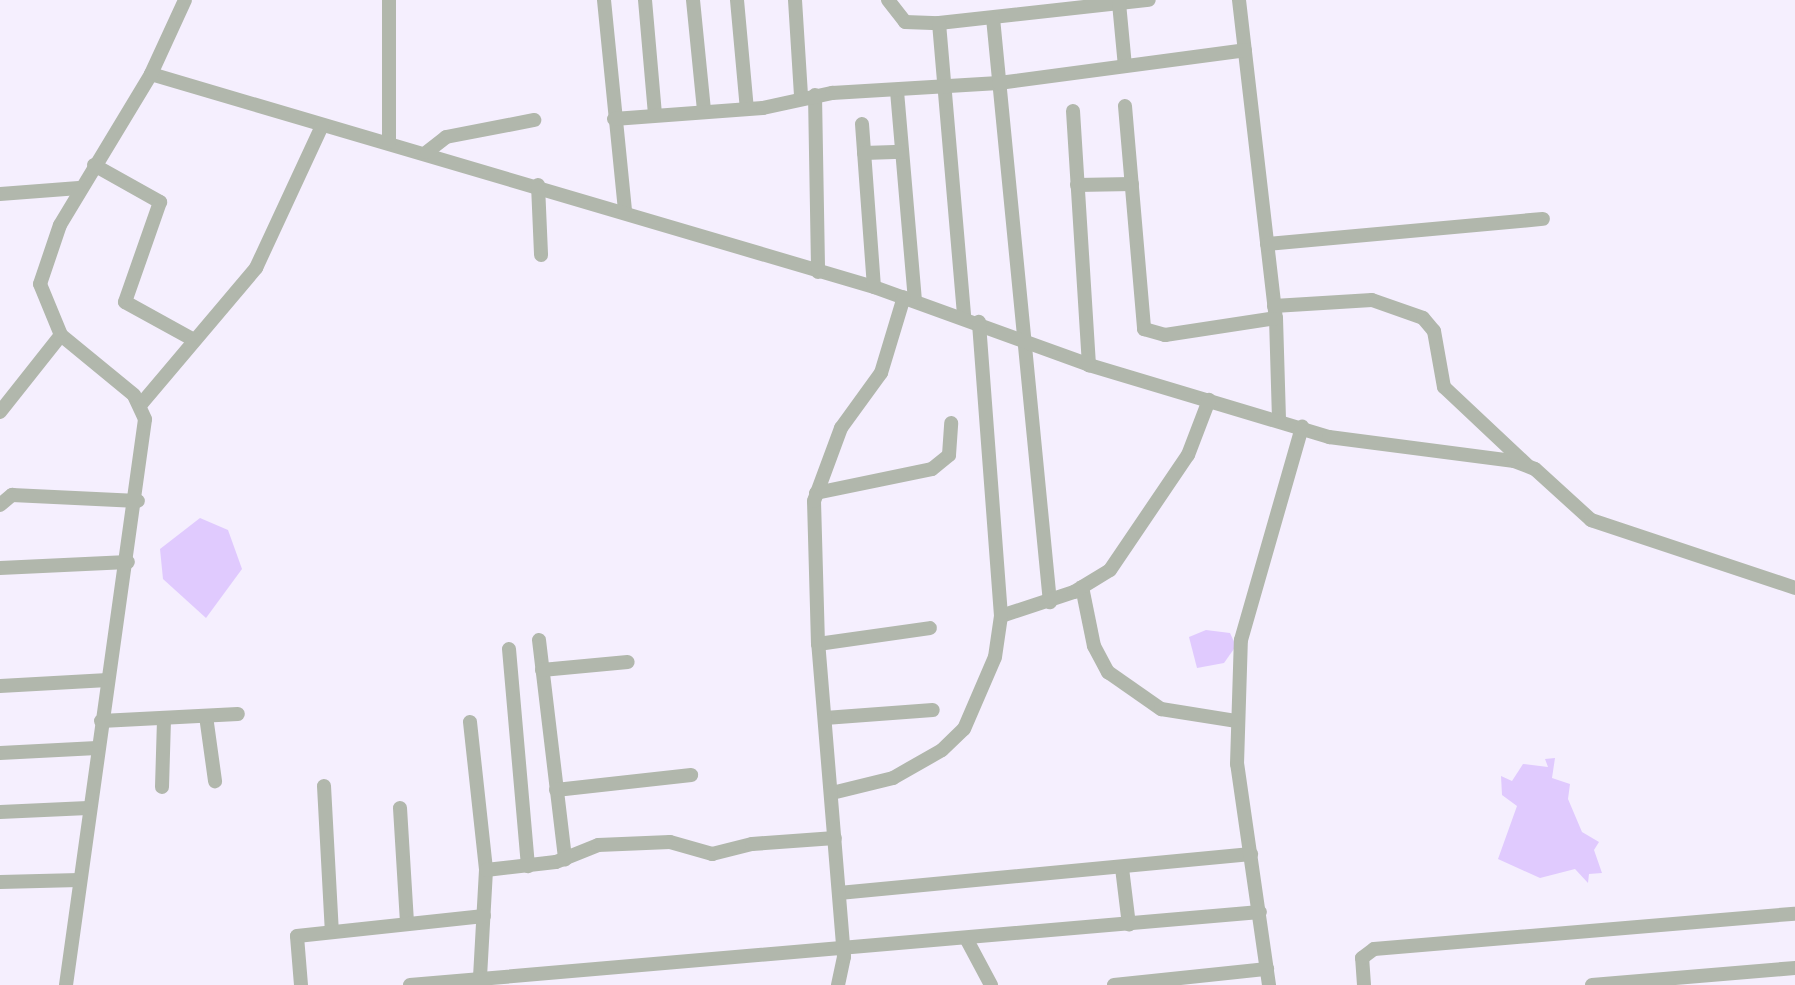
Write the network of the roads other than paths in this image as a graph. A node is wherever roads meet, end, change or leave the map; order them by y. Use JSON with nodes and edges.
{"nodes":[{"id":1,"x":185,"y":0,"type":"edge"},
{"id":2,"x":390,"y":0,"type":"edge"},
{"id":3,"x":604,"y":0,"type":"edge"},
{"id":4,"x":645,"y":0,"type":"edge"},
{"id":5,"x":692,"y":0,"type":"edge"},
{"id":6,"x":737,"y":0,"type":"edge"},
{"id":7,"x":795,"y":0,"type":"edge"},
{"id":8,"x":888,"y":0,"type":"edge"},
{"id":9,"x":1150,"y":0,"type":"edge"},
{"id":10,"x":1239,"y":0,"type":"edge"},
{"id":11,"x":1118,"y":3,"type":"junction"},
{"id":12,"x":993,"y":18,"type":"junction"},
{"id":13,"x":939,"y":23,"type":"junction"},
{"id":14,"x":1245,"y":50,"type":"junction"},
{"id":15,"x":1125,"y":66,"type":"junction"},
{"id":16,"x":151,"y":74,"type":"junction"},
{"id":17,"x":999,"y":83,"type":"junction"},
{"id":18,"x":945,"y":87,"type":"junction"},
{"id":19,"x":898,"y":90,"type":"junction"},
{"id":20,"x":808,"y":96,"type":"junction"},
{"id":21,"x":1125,"y":106,"type":"dead end"},
{"id":22,"x":746,"y":109,"type":"junction"},
{"id":23,"x":704,"y":111,"type":"junction"},
{"id":24,"x":1073,"y":111,"type":"dead end"},
{"id":25,"x":655,"y":115,"type":"junction"},
{"id":26,"x":614,"y":119,"type":"junction"},
{"id":27,"x":534,"y":120,"type":"dead end"},
{"id":28,"x":862,"y":124,"type":"dead end"},
{"id":29,"x":322,"y":126,"type":"junction"},
{"id":30,"x":389,"y":142,"type":"junction"},
{"id":31,"x":427,"y":152,"type":"junction"},
{"id":32,"x":902,"y":152,"type":"junction"},
{"id":33,"x":864,"y":153,"type":"junction"},
{"id":34,"x":94,"y":165,"type":"junction"},
{"id":35,"x":1132,"y":184,"type":"junction"},
{"id":36,"x":1078,"y":185,"type":"junction"},
{"id":37,"x":538,"y":186,"type":"junction"},
{"id":38,"x":79,"y":188,"type":"junction"},
{"id":39,"x":0,"y":194,"type":"edge"},
{"id":40,"x":625,"y":212,"type":"junction"},
{"id":41,"x":1543,"y":219,"type":"dead end"},
{"id":42,"x":1267,"y":244,"type":"junction"},
{"id":43,"x":541,"y":255,"type":"dead end"},
{"id":44,"x":818,"y":272,"type":"junction"},
{"id":45,"x":874,"y":287,"type":"junction"},
{"id":46,"x":909,"y":299,"type":"junction"},
{"id":47,"x":1275,"y":312,"type":"junction"},
{"id":48,"x":971,"y":319,"type":"junction"},
{"id":49,"x":60,"y":335,"type":"junction"},
{"id":50,"x":1021,"y":338,"type":"junction"},
{"id":51,"x":194,"y":340,"type":"junction"},
{"id":52,"x":1089,"y":365,"type":"junction"},
{"id":53,"x":1208,"y":400,"type":"junction"},
{"id":54,"x":142,"y":404,"type":"junction"},
{"id":55,"x":0,"y":412,"type":"edge"},
{"id":56,"x":1279,"y":419,"type":"junction"},
{"id":57,"x":952,"y":423,"type":"dead end"},
{"id":58,"x":1302,"y":427,"type":"junction"},
{"id":59,"x":1527,"y":466,"type":"junction"},
{"id":60,"x":816,"y":493,"type":"junction"},
{"id":61,"x":138,"y":500,"type":"junction"},
{"id":62,"x":0,"y":504,"type":"edge"},
{"id":63,"x":128,"y":562,"type":"junction"},
{"id":64,"x":0,"y":566,"type":"edge"},
{"id":65,"x":1082,"y":587,"type":"junction"},
{"id":66,"x":1795,"y":588,"type":"edge"},
{"id":67,"x":1050,"y":602,"type":"junction"},
{"id":68,"x":1002,"y":616,"type":"junction"},
{"id":69,"x":930,"y":628,"type":"dead end"},
{"id":70,"x":540,"y":640,"type":"dead end"},
{"id":71,"x":818,"y":644,"type":"junction"},
{"id":72,"x":509,"y":649,"type":"dead end"},
{"id":73,"x":628,"y":662,"type":"dead end"},
{"id":74,"x":542,"y":670,"type":"junction"},
{"id":75,"x":108,"y":680,"type":"junction"},
{"id":76,"x":0,"y":686,"type":"edge"},
{"id":77,"x":933,"y":710,"type":"dead end"},
{"id":78,"x":238,"y":714,"type":"dead end"},
{"id":79,"x":206,"y":716,"type":"junction"},
{"id":80,"x":164,"y":718,"type":"junction"},
{"id":81,"x":824,"y":718,"type":"junction"},
{"id":82,"x":102,"y":721,"type":"junction"},
{"id":83,"x":1237,"y":721,"type":"junction"},
{"id":84,"x":470,"y":722,"type":"dead end"},
{"id":85,"x":96,"y":748,"type":"junction"},
{"id":86,"x":0,"y":753,"type":"edge"},
{"id":87,"x":690,"y":775,"type":"dead end"},
{"id":88,"x":215,"y":781,"type":"dead end"},
{"id":89,"x":324,"y":786,"type":"dead end"},
{"id":90,"x":162,"y":787,"type":"dead end"},
{"id":91,"x":556,"y":790,"type":"junction"},
{"id":92,"x":832,"y":792,"type":"junction"},
{"id":93,"x":88,"y":808,"type":"junction"},
{"id":94,"x":400,"y":808,"type":"dead end"},
{"id":95,"x":0,"y":812,"type":"edge"},
{"id":96,"x":835,"y":838,"type":"junction"},
{"id":97,"x":1251,"y":854,"type":"junction"},
{"id":98,"x":564,"y":859,"type":"junction"},
{"id":99,"x":528,"y":866,"type":"junction"},
{"id":100,"x":1122,"y":868,"type":"junction"},
{"id":101,"x":486,"y":870,"type":"junction"},
{"id":102,"x":79,"y":880,"type":"junction"},
{"id":103,"x":0,"y":882,"type":"edge"},
{"id":104,"x":839,"y":893,"type":"junction"},
{"id":105,"x":1260,"y":912,"type":"junction"},
{"id":106,"x":1795,"y":914,"type":"edge"},
{"id":107,"x":484,"y":916,"type":"junction"},
{"id":108,"x":407,"y":924,"type":"junction"},
{"id":109,"x":1130,"y":925,"type":"junction"},
{"id":110,"x":332,"y":932,"type":"junction"},
{"id":111,"x":967,"y":940,"type":"junction"},
{"id":112,"x":843,"y":945,"type":"junction"},
{"id":113,"x":1795,"y":968,"type":"edge"},
{"id":114,"x":1267,"y":969,"type":"junction"},
{"id":115,"x":480,"y":977,"type":"junction"},
{"id":116,"x":66,"y":985,"type":"edge"},
{"id":117,"x":301,"y":985,"type":"edge"},
{"id":118,"x":410,"y":985,"type":"edge"},
{"id":119,"x":838,"y":985,"type":"edge"},
{"id":120,"x":992,"y":985,"type":"edge"},
{"id":121,"x":1114,"y":985,"type":"edge"},
{"id":122,"x":1270,"y":985,"type":"edge"},
{"id":123,"x":1364,"y":985,"type":"edge"},
{"id":124,"x":1592,"y":985,"type":"edge"}],
"edges":[{"from":1,"to":16,"type":"street"},
{"from":2,"to":30,"type":"street"},
{"from":3,"to":26,"type":"street"},
{"from":4,"to":25,"type":"street"},
{"from":5,"to":23,"type":"street"},
{"from":6,"to":22,"type":"street"},
{"from":7,"to":20,"type":"street"},
{"from":8,"to":13,"type":"street"},
{"from":9,"to":11,"type":"street"},
{"from":10,"to":14,"type":"street"},
{"from":11,"to":12,"type":"street"},
{"from":11,"to":15,"type":"street"},
{"from":12,"to":13,"type":"street"},
{"from":12,"to":17,"type":"street"},
{"from":13,"to":18,"type":"street"},
{"from":14,"to":15,"type":"street"},
{"from":14,"to":42,"type":"street"},
{"from":15,"to":17,"type":"street"},
{"from":16,"to":29,"type":"street"},
{"from":16,"to":34,"type":"street"},
{"from":17,"to":18,"type":"street"},
{"from":17,"to":50,"type":"street"},
{"from":18,"to":19,"type":"street"},
{"from":18,"to":48,"type":"street"},
{"from":19,"to":20,"type":"street"},
{"from":19,"to":32,"type":"street"},
{"from":20,"to":22,"type":"street"},
{"from":20,"to":44,"type":"street"},
{"from":21,"to":35,"type":"street"},
{"from":22,"to":23,"type":"street"},
{"from":23,"to":25,"type":"street"},
{"from":24,"to":36,"type":"street"},
{"from":25,"to":26,"type":"street"},
{"from":26,"to":40,"type":"street"},
{"from":27,"to":31,"type":"street"},
{"from":28,"to":33,"type":"street"},
{"from":29,"to":30,"type":"street"},
{"from":29,"to":51,"type":"street"},
{"from":30,"to":31,"type":"street"},
{"from":31,"to":37,"type":"street"},
{"from":32,"to":33,"type":"street"},
{"from":32,"to":46,"type":"street"},
{"from":33,"to":45,"type":"street"},
{"from":34,"to":38,"type":"street"},
{"from":34,"to":51,"type":"street"},
{"from":35,"to":36,"type":"street"},
{"from":35,"to":47,"type":"street"},
{"from":36,"to":52,"type":"street"},
{"from":37,"to":40,"type":"street"},
{"from":37,"to":43,"type":"street"},
{"from":38,"to":39,"type":"street"},
{"from":38,"to":49,"type":"street"},
{"from":40,"to":44,"type":"street"},
{"from":41,"to":42,"type":"street"},
{"from":42,"to":47,"type":"street"},
{"from":44,"to":45,"type":"street"},
{"from":45,"to":46,"type":"street"},
{"from":46,"to":48,"type":"street"},
{"from":46,"to":60,"type":"street"},
{"from":47,"to":56,"type":"street"},
{"from":47,"to":59,"type":"street"},
{"from":48,"to":50,"type":"street"},
{"from":48,"to":68,"type":"street"},
{"from":49,"to":54,"type":"street"},
{"from":49,"to":55,"type":"street"},
{"from":50,"to":52,"type":"street"},
{"from":50,"to":67,"type":"street"},
{"from":51,"to":54,"type":"street"},
{"from":52,"to":53,"type":"street"},
{"from":53,"to":56,"type":"street"},
{"from":53,"to":65,"type":"street"},
{"from":54,"to":61,"type":"street"},
{"from":56,"to":58,"type":"street"},
{"from":57,"to":60,"type":"street"},
{"from":58,"to":59,"type":"street"},
{"from":58,"to":83,"type":"street"},
{"from":59,"to":66,"type":"street"},
{"from":60,"to":71,"type":"street"},
{"from":61,"to":62,"type":"street"},
{"from":61,"to":63,"type":"street"},
{"from":63,"to":64,"type":"street"},
{"from":63,"to":75,"type":"street"},
{"from":65,"to":67,"type":"street"},
{"from":65,"to":83,"type":"street"},
{"from":67,"to":68,"type":"street"},
{"from":68,"to":92,"type":"street"},
{"from":69,"to":71,"type":"street"},
{"from":70,"to":74,"type":"street"},
{"from":71,"to":81,"type":"street"},
{"from":72,"to":99,"type":"street"},
{"from":73,"to":74,"type":"street"},
{"from":74,"to":91,"type":"street"},
{"from":75,"to":76,"type":"street"},
{"from":75,"to":82,"type":"street"},
{"from":77,"to":81,"type":"street"},
{"from":78,"to":79,"type":"street"},
{"from":79,"to":80,"type":"street"},
{"from":79,"to":88,"type":"street"},
{"from":80,"to":82,"type":"street"},
{"from":80,"to":90,"type":"street"},
{"from":81,"to":92,"type":"street"},
{"from":82,"to":85,"type":"street"},
{"from":83,"to":97,"type":"street"},
{"from":84,"to":101,"type":"street"},
{"from":85,"to":86,"type":"street"},
{"from":85,"to":93,"type":"street"},
{"from":87,"to":91,"type":"street"},
{"from":89,"to":110,"type":"street"},
{"from":91,"to":98,"type":"street"},
{"from":92,"to":96,"type":"street"},
{"from":93,"to":95,"type":"street"},
{"from":93,"to":102,"type":"street"},
{"from":94,"to":108,"type":"street"},
{"from":96,"to":98,"type":"street"},
{"from":96,"to":104,"type":"street"},
{"from":97,"to":100,"type":"street"},
{"from":97,"to":105,"type":"street"},
{"from":98,"to":99,"type":"street"},
{"from":99,"to":101,"type":"street"},
{"from":100,"to":104,"type":"street"},
{"from":100,"to":109,"type":"street"},
{"from":101,"to":107,"type":"street"},
{"from":102,"to":103,"type":"street"},
{"from":102,"to":116,"type":"street"},
{"from":104,"to":112,"type":"street"},
{"from":105,"to":109,"type":"street"},
{"from":105,"to":114,"type":"street"},
{"from":106,"to":123,"type":"street"},
{"from":107,"to":108,"type":"street"},
{"from":107,"to":115,"type":"street"},
{"from":108,"to":110,"type":"street"},
{"from":109,"to":111,"type":"street"},
{"from":110,"to":117,"type":"street"},
{"from":111,"to":112,"type":"street"},
{"from":111,"to":120,"type":"street"},
{"from":112,"to":115,"type":"street"},
{"from":112,"to":119,"type":"street"},
{"from":113,"to":124,"type":"street"},
{"from":114,"to":121,"type":"street"},
{"from":114,"to":122,"type":"street"},
{"from":115,"to":118,"type":"street"}]}
